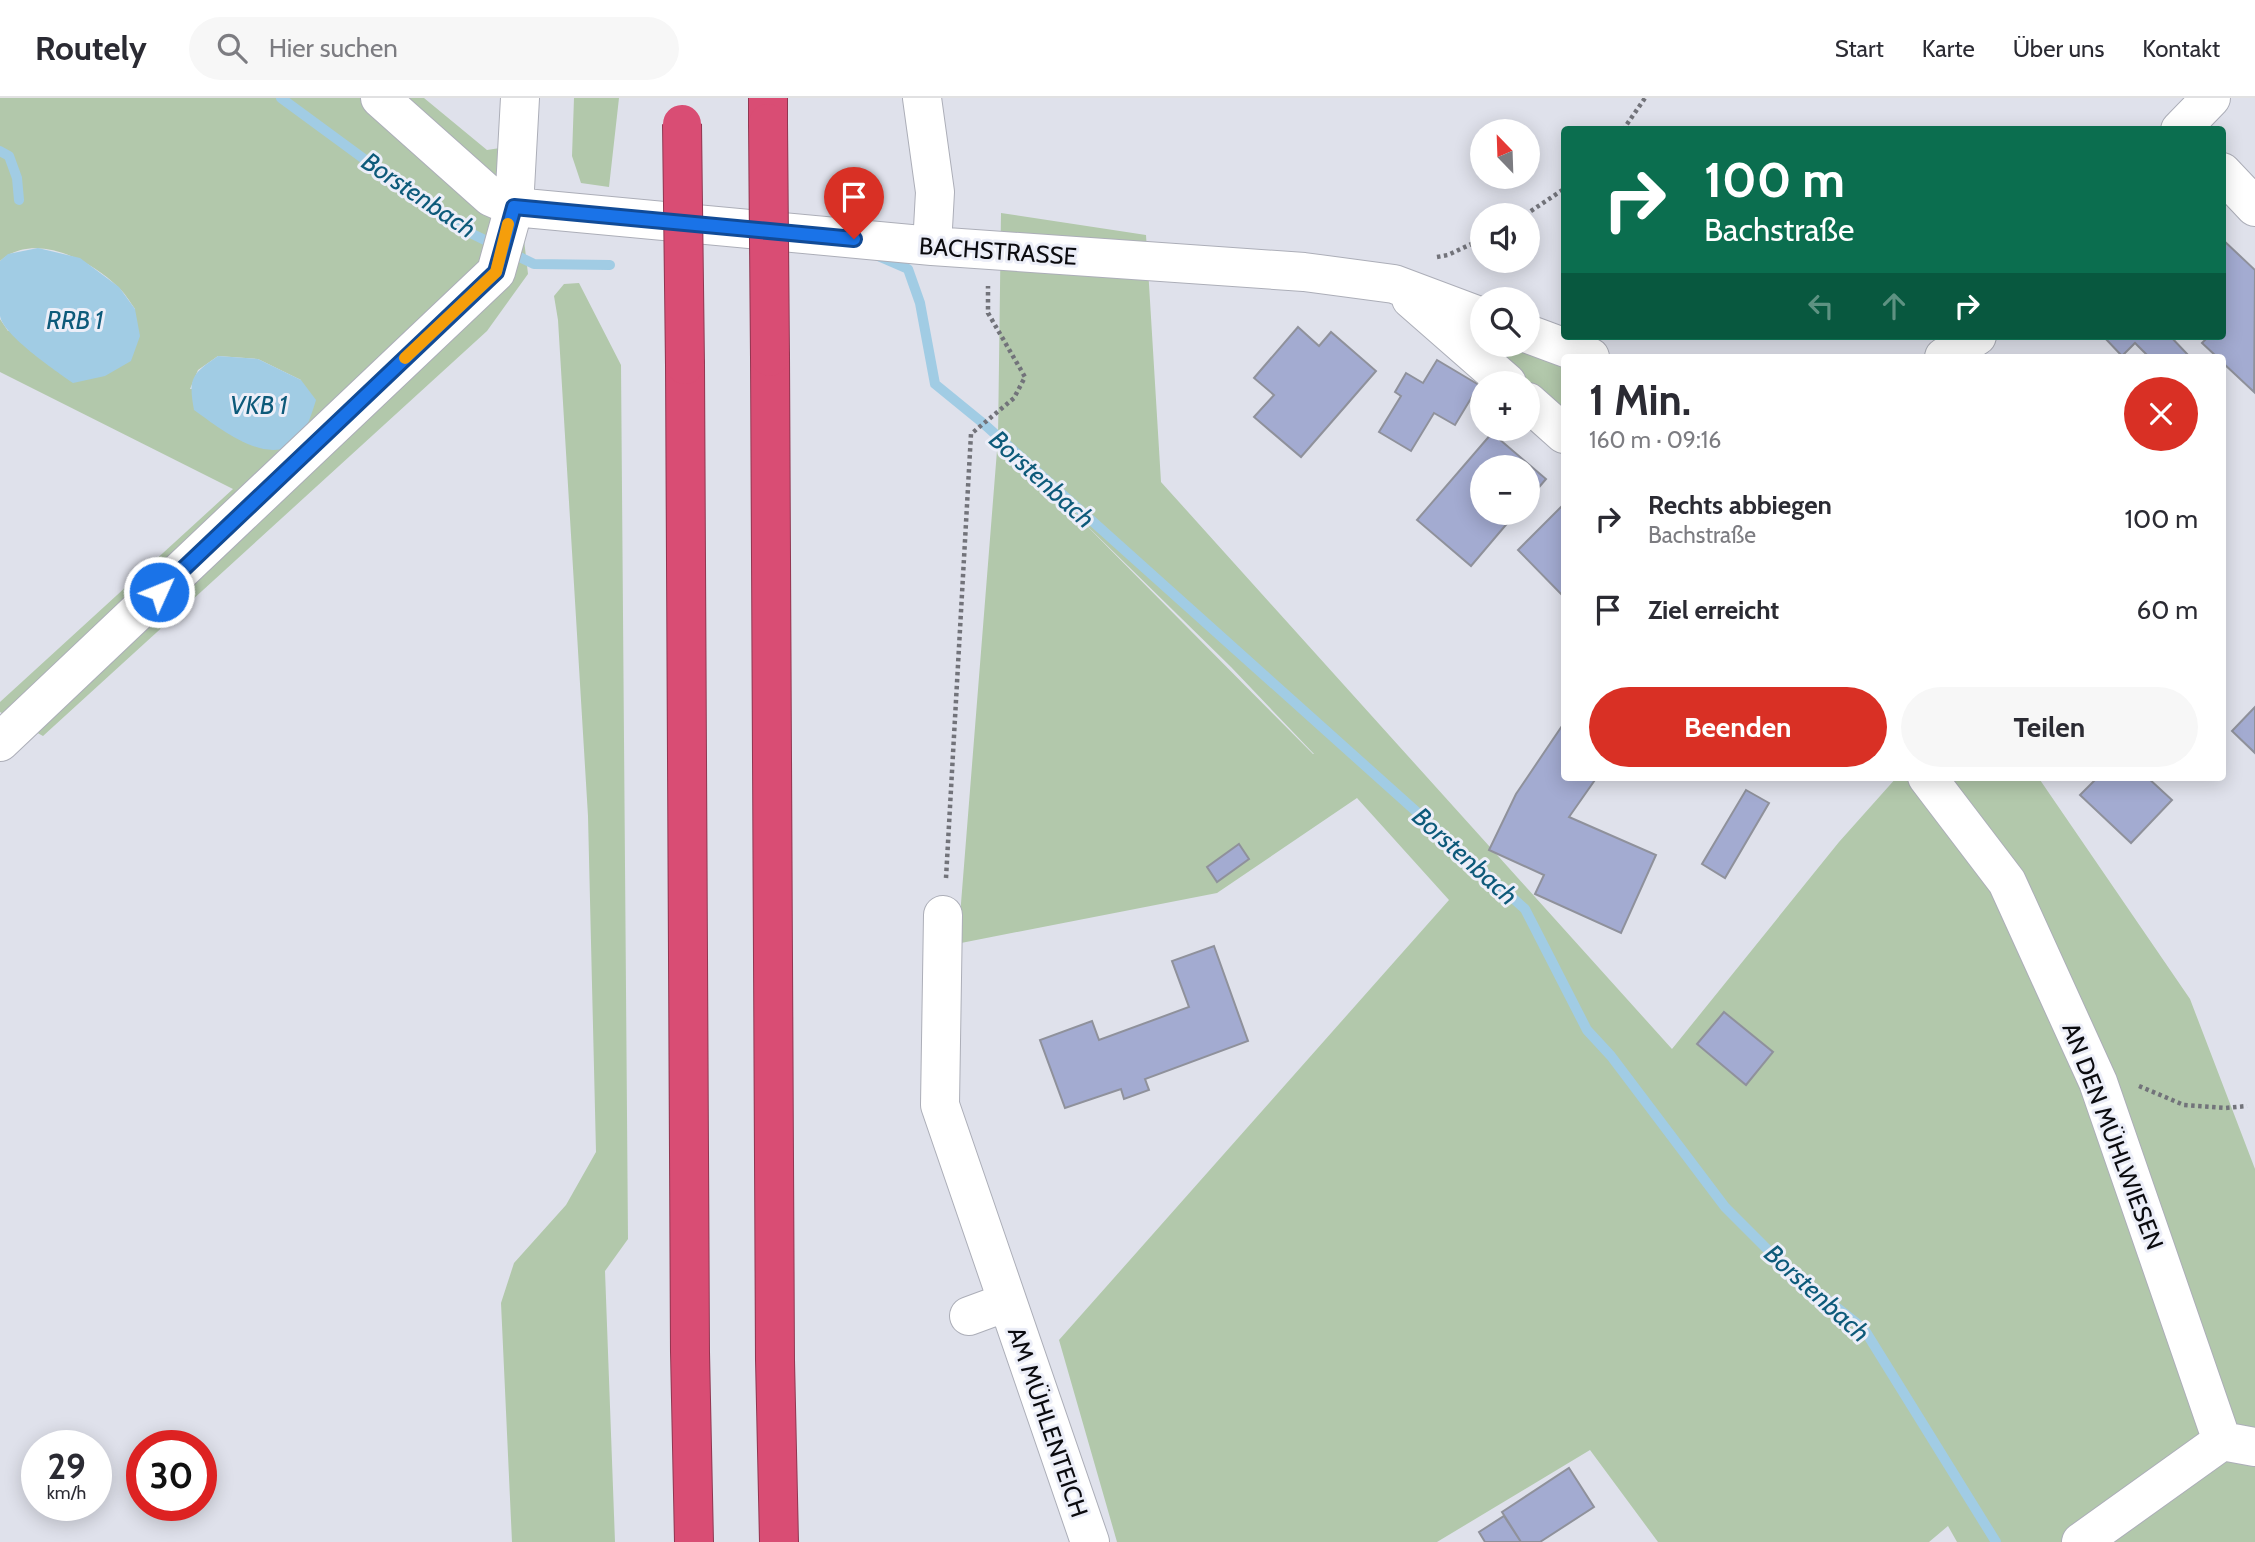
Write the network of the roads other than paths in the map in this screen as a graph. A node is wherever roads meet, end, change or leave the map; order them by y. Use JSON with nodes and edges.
{"nodes":[{"id":1,"x":380,"y":98,"type":"edge"},
{"id":2,"x":520,"y":98,"type":"edge"},
{"id":3,"x":922,"y":98,"type":"edge"},
{"id":4,"x":2211,"y":98,"type":"edge"},
{"id":5,"x":768,"y":110,"type":"edge"},
{"id":6,"x":682,"y":111,"type":"edge"},
{"id":7,"x":2184,"y":126,"type":"edge"},
{"id":8,"x":2226,"y":176,"type":"edge"},
{"id":9,"x":2255,"y":206,"type":"edge"},
{"id":10,"x":512,"y":212,"type":"junction"},
{"id":11,"x":932,"y":246,"type":"junction"},
{"id":12,"x":1394,"y":284,"type":"junction"},
{"id":13,"x":1470,"y":312,"type":"edge"},
{"id":14,"x":1540,"y":338,"type":"edge"},
{"id":15,"x":1971,"y":340,"type":"edge"},
{"id":16,"x":1582,"y":354,"type":"edge"},
{"id":17,"x":1949,"y":354,"type":"edge"},
{"id":18,"x":1493,"y":371,"type":"edge"},
{"id":19,"x":1540,"y":413,"type":"edge"},
{"id":20,"x":1561,"y":431,"type":"edge"},
{"id":21,"x":0,"y":742,"type":"edge"},
{"id":22,"x":1930,"y":781,"type":"edge"},
{"id":23,"x":943,"y":915,"type":"road end"},
{"id":24,"x":1007,"y":1302,"type":"junction"},
{"id":25,"x":969,"y":1316,"type":"dead end"},
{"id":26,"x":2238,"y":1444,"type":"edge"},
{"id":27,"x":694,"y":1542,"type":"edge"},
{"id":28,"x":779,"y":1542,"type":"edge"},
{"id":29,"x":1090,"y":1542,"type":"edge"},
{"id":30,"x":2081,"y":1542,"type":"edge"}],
"edges":[{"from":1,"to":10,"type":"street","name":"BACHSTRASSE"},
{"from":2,"to":10,"type":"street"},
{"from":3,"to":11,"type":"street"},
{"from":4,"to":7,"type":"street"},
{"from":5,"to":28,"type":"highway","bridge":true},
{"from":6,"to":27,"type":"highway","bridge":true},
{"from":8,"to":9,"type":"street"},
{"from":10,"to":11,"type":"street","name":"BACHSTRASSE"},
{"from":10,"to":21,"type":"street"},
{"from":11,"to":12,"type":"street","name":"BACHSTRASSE"},
{"from":12,"to":13,"type":"street","name":"BACHSTRASSE"},
{"from":12,"to":18,"type":"street"},
{"from":14,"to":16,"type":"street"},
{"from":15,"to":17,"type":"street"},
{"from":19,"to":20,"type":"street"},
{"from":22,"to":26,"type":"street","name":"AN DEN MÜHLWIESEN"},
{"from":23,"to":24,"type":"street","name":"AM MÜHLENTEICH"},
{"from":24,"to":25,"type":"street","name":"AM MÜHLENTEICH"},
{"from":24,"to":29,"type":"street","name":"AM MÜHLENTEICH"},
{"from":26,"to":30,"type":"street"}]}
